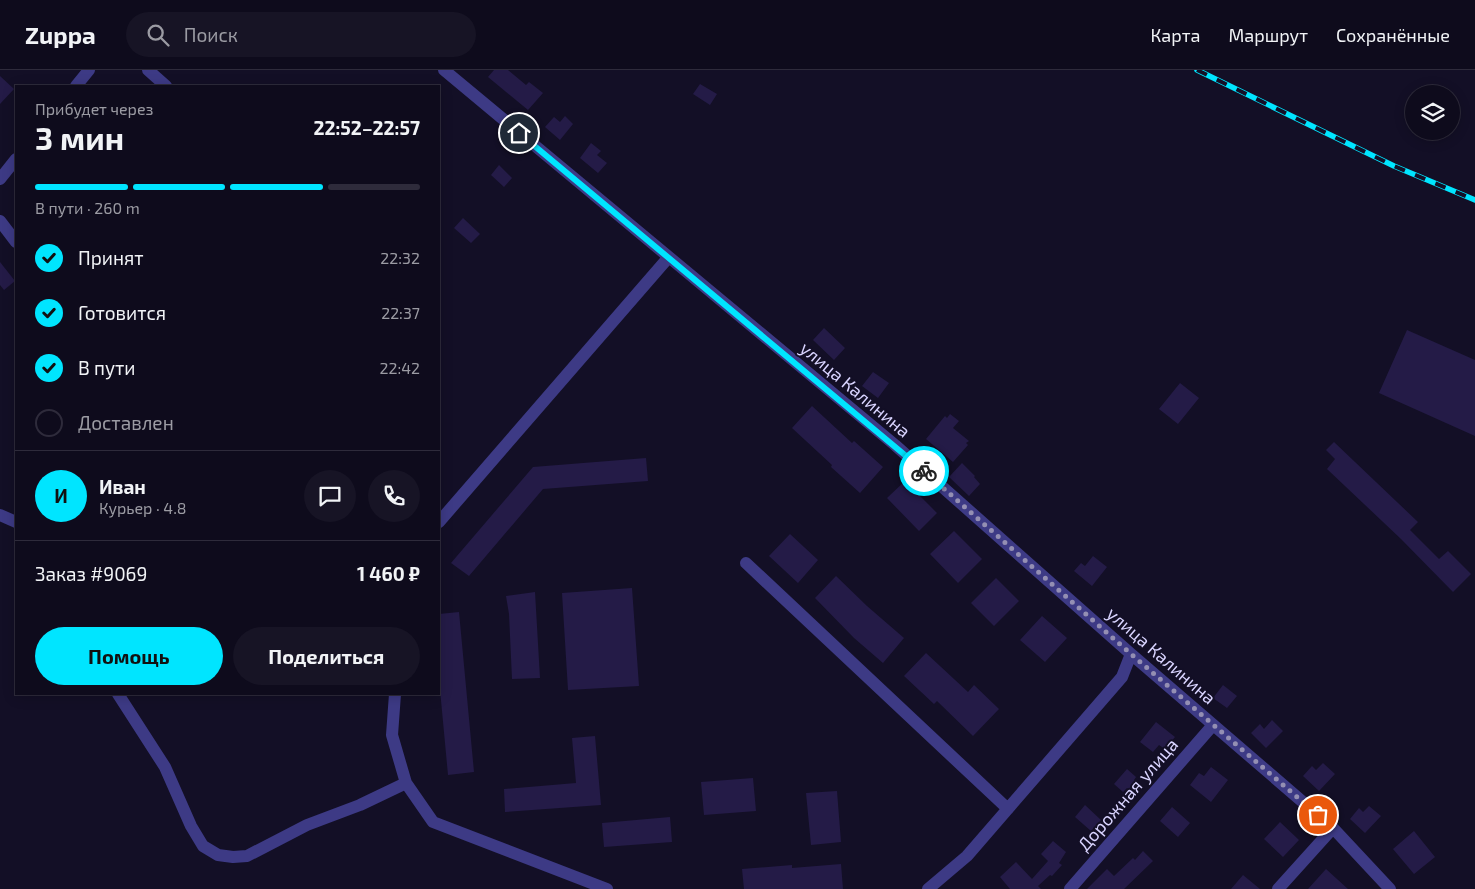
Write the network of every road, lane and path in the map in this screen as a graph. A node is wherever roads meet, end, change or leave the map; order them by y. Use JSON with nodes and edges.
{"nodes":[{"id":1,"x":89,"y":70,"type":"edge"},
{"id":2,"x":148,"y":70,"type":"edge"},
{"id":3,"x":444,"y":70,"type":"edge"},
{"id":4,"x":77,"y":85,"type":"edge"},
{"id":5,"x":165,"y":85,"type":"edge"},
{"id":6,"x":15,"y":160,"type":"edge"},
{"id":7,"x":0,"y":179,"type":"edge"},
{"id":8,"x":0,"y":221,"type":"edge"},
{"id":9,"x":15,"y":241,"type":"edge"},
{"id":10,"x":668,"y":258,"type":"junction"},
{"id":11,"x":0,"y":515,"type":"edge"},
{"id":12,"x":440,"y":521,"type":"edge"},
{"id":13,"x":15,"y":522,"type":"edge"},
{"id":14,"x":746,"y":563,"type":"dead end"},
{"id":15,"x":1131,"y":654,"type":"junction"},
{"id":16,"x":119,"y":695,"type":"edge"},
{"id":17,"x":395,"y":695,"type":"edge"},
{"id":18,"x":1213,"y":724,"type":"junction"},
{"id":19,"x":406,"y":783,"type":"junction"},
{"id":20,"x":1008,"y":809,"type":"junction"},
{"id":21,"x":1333,"y":828,"type":"junction"},
{"id":22,"x":607,"y":889,"type":"edge"},
{"id":23,"x":928,"y":889,"type":"edge"},
{"id":24,"x":1070,"y":889,"type":"edge"},
{"id":25,"x":1278,"y":889,"type":"edge"},
{"id":26,"x":1390,"y":889,"type":"edge"}],
"edges":[{"from":1,"to":4,"type":"street"},
{"from":2,"to":5,"type":"street"},
{"from":3,"to":10,"type":"street","name":"улица Калинина"},
{"from":6,"to":7,"type":"street"},
{"from":8,"to":9,"type":"street"},
{"from":10,"to":12,"type":"street"},
{"from":10,"to":15,"type":"street","name":"улица Калинина"},
{"from":11,"to":13,"type":"street"},
{"from":14,"to":20,"type":"street"},
{"from":15,"to":18,"type":"street","name":"улица Калинина"},
{"from":15,"to":20,"type":"street"},
{"from":16,"to":19,"type":"street"},
{"from":17,"to":19,"type":"street"},
{"from":18,"to":21,"type":"street","name":"улица Калинина"},
{"from":18,"to":24,"type":"street","name":"Дорожная улица"},
{"from":19,"to":22,"type":"street"},
{"from":20,"to":23,"type":"street"},
{"from":21,"to":25,"type":"street"},
{"from":21,"to":26,"type":"street","name":"улица Калинина"}]}
